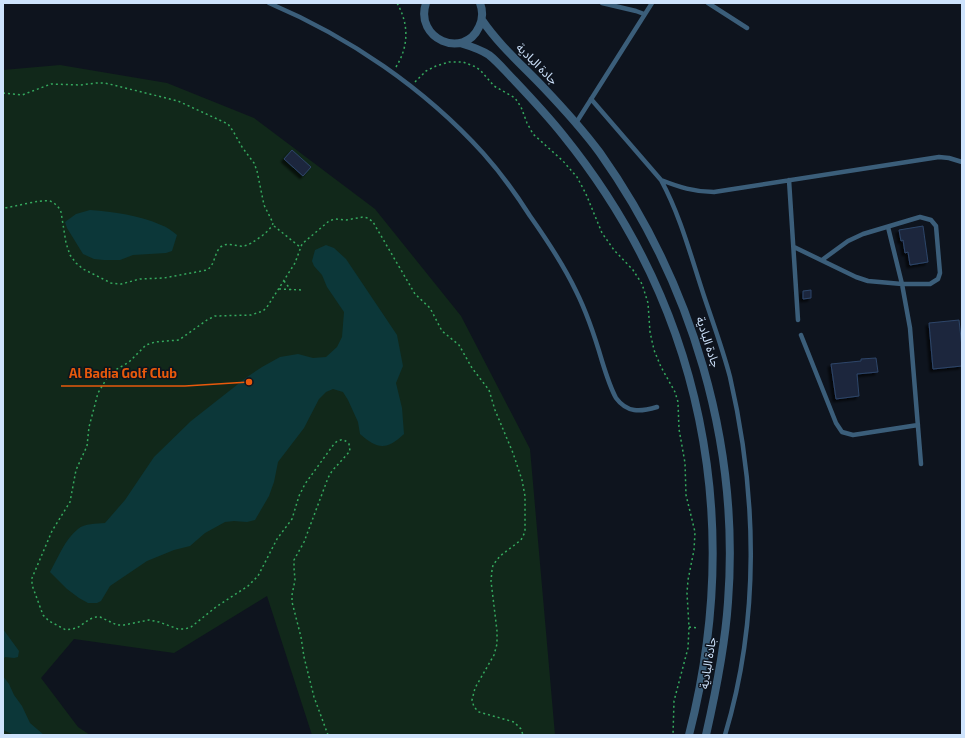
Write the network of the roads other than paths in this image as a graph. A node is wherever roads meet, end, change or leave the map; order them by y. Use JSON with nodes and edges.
{"nodes":[{"id":1,"x":269,"y":3,"type":"edge"},
{"id":2,"x":602,"y":3,"type":"edge"},
{"id":3,"x":652,"y":3,"type":"edge"},
{"id":4,"x":708,"y":3,"type":"edge"},
{"id":5,"x":481,"y":4,"type":"edge"},
{"id":6,"x":424,"y":5,"type":"edge"},
{"id":7,"x":622,"y":5,"type":"edge"},
{"id":8,"x":644,"y":14,"type":"junction"},
{"id":9,"x":482,"y":20,"type":"junction"},
{"id":10,"x":747,"y":28,"type":"dead end"},
{"id":11,"x":460,"y":43,"type":"junction"},
{"id":12,"x":591,"y":98,"type":"junction"},
{"id":13,"x":576,"y":123,"type":"junction"},
{"id":14,"x":962,"y":162,"type":"edge"},
{"id":15,"x":661,"y":180,"type":"junction"},
{"id":16,"x":789,"y":180,"type":"junction"},
{"id":17,"x":888,"y":227,"type":"junction"},
{"id":18,"x":794,"y":247,"type":"junction"},
{"id":19,"x":822,"y":260,"type":"junction"},
{"id":20,"x":902,"y":284,"type":"junction"},
{"id":21,"x":798,"y":320,"type":"dead end"},
{"id":22,"x":800,"y":334,"type":"dead end"},
{"id":23,"x":656,"y":407,"type":"dead end"},
{"id":24,"x":918,"y":425,"type":"junction"},
{"id":25,"x":921,"y":464,"type":"dead end"},
{"id":26,"x":689,"y":735,"type":"edge"},
{"id":27,"x":706,"y":735,"type":"edge"},
{"id":28,"x":725,"y":735,"type":"edge"}],
"edges":[{"from":1,"to":23,"type":"lane"},
{"from":2,"to":7,"type":"lane"},
{"from":3,"to":8,"type":"lane"},
{"from":4,"to":10,"type":"lane"},
{"from":5,"to":9,"type":"street"},
{"from":6,"to":11,"type":"street","name":"جادة البادية"},
{"from":7,"to":8,"type":"lane"},
{"from":8,"to":12,"type":"lane"},
{"from":9,"to":11,"type":"street"},
{"from":9,"to":13,"type":"street","name":"جادة البادية"},
{"from":11,"to":26,"type":"street","name":"جادة البادية"},
{"from":12,"to":13,"type":"lane"},
{"from":12,"to":15,"type":"lane"},
{"from":13,"to":27,"type":"street","name":"جادة البادية"},
{"from":14,"to":16,"type":"lane"},
{"from":15,"to":16,"type":"lane"},
{"from":15,"to":28,"type":"lane"},
{"from":16,"to":18,"type":"lane"},
{"from":17,"to":19,"type":"lane"},
{"from":17,"to":20,"type":"lane"},
{"from":17,"to":20,"type":"lane"},
{"from":18,"to":19,"type":"lane"},
{"from":18,"to":21,"type":"lane"},
{"from":19,"to":20,"type":"lane"},
{"from":20,"to":24,"type":"lane"},
{"from":22,"to":24,"type":"lane"},
{"from":24,"to":25,"type":"lane"}]}
